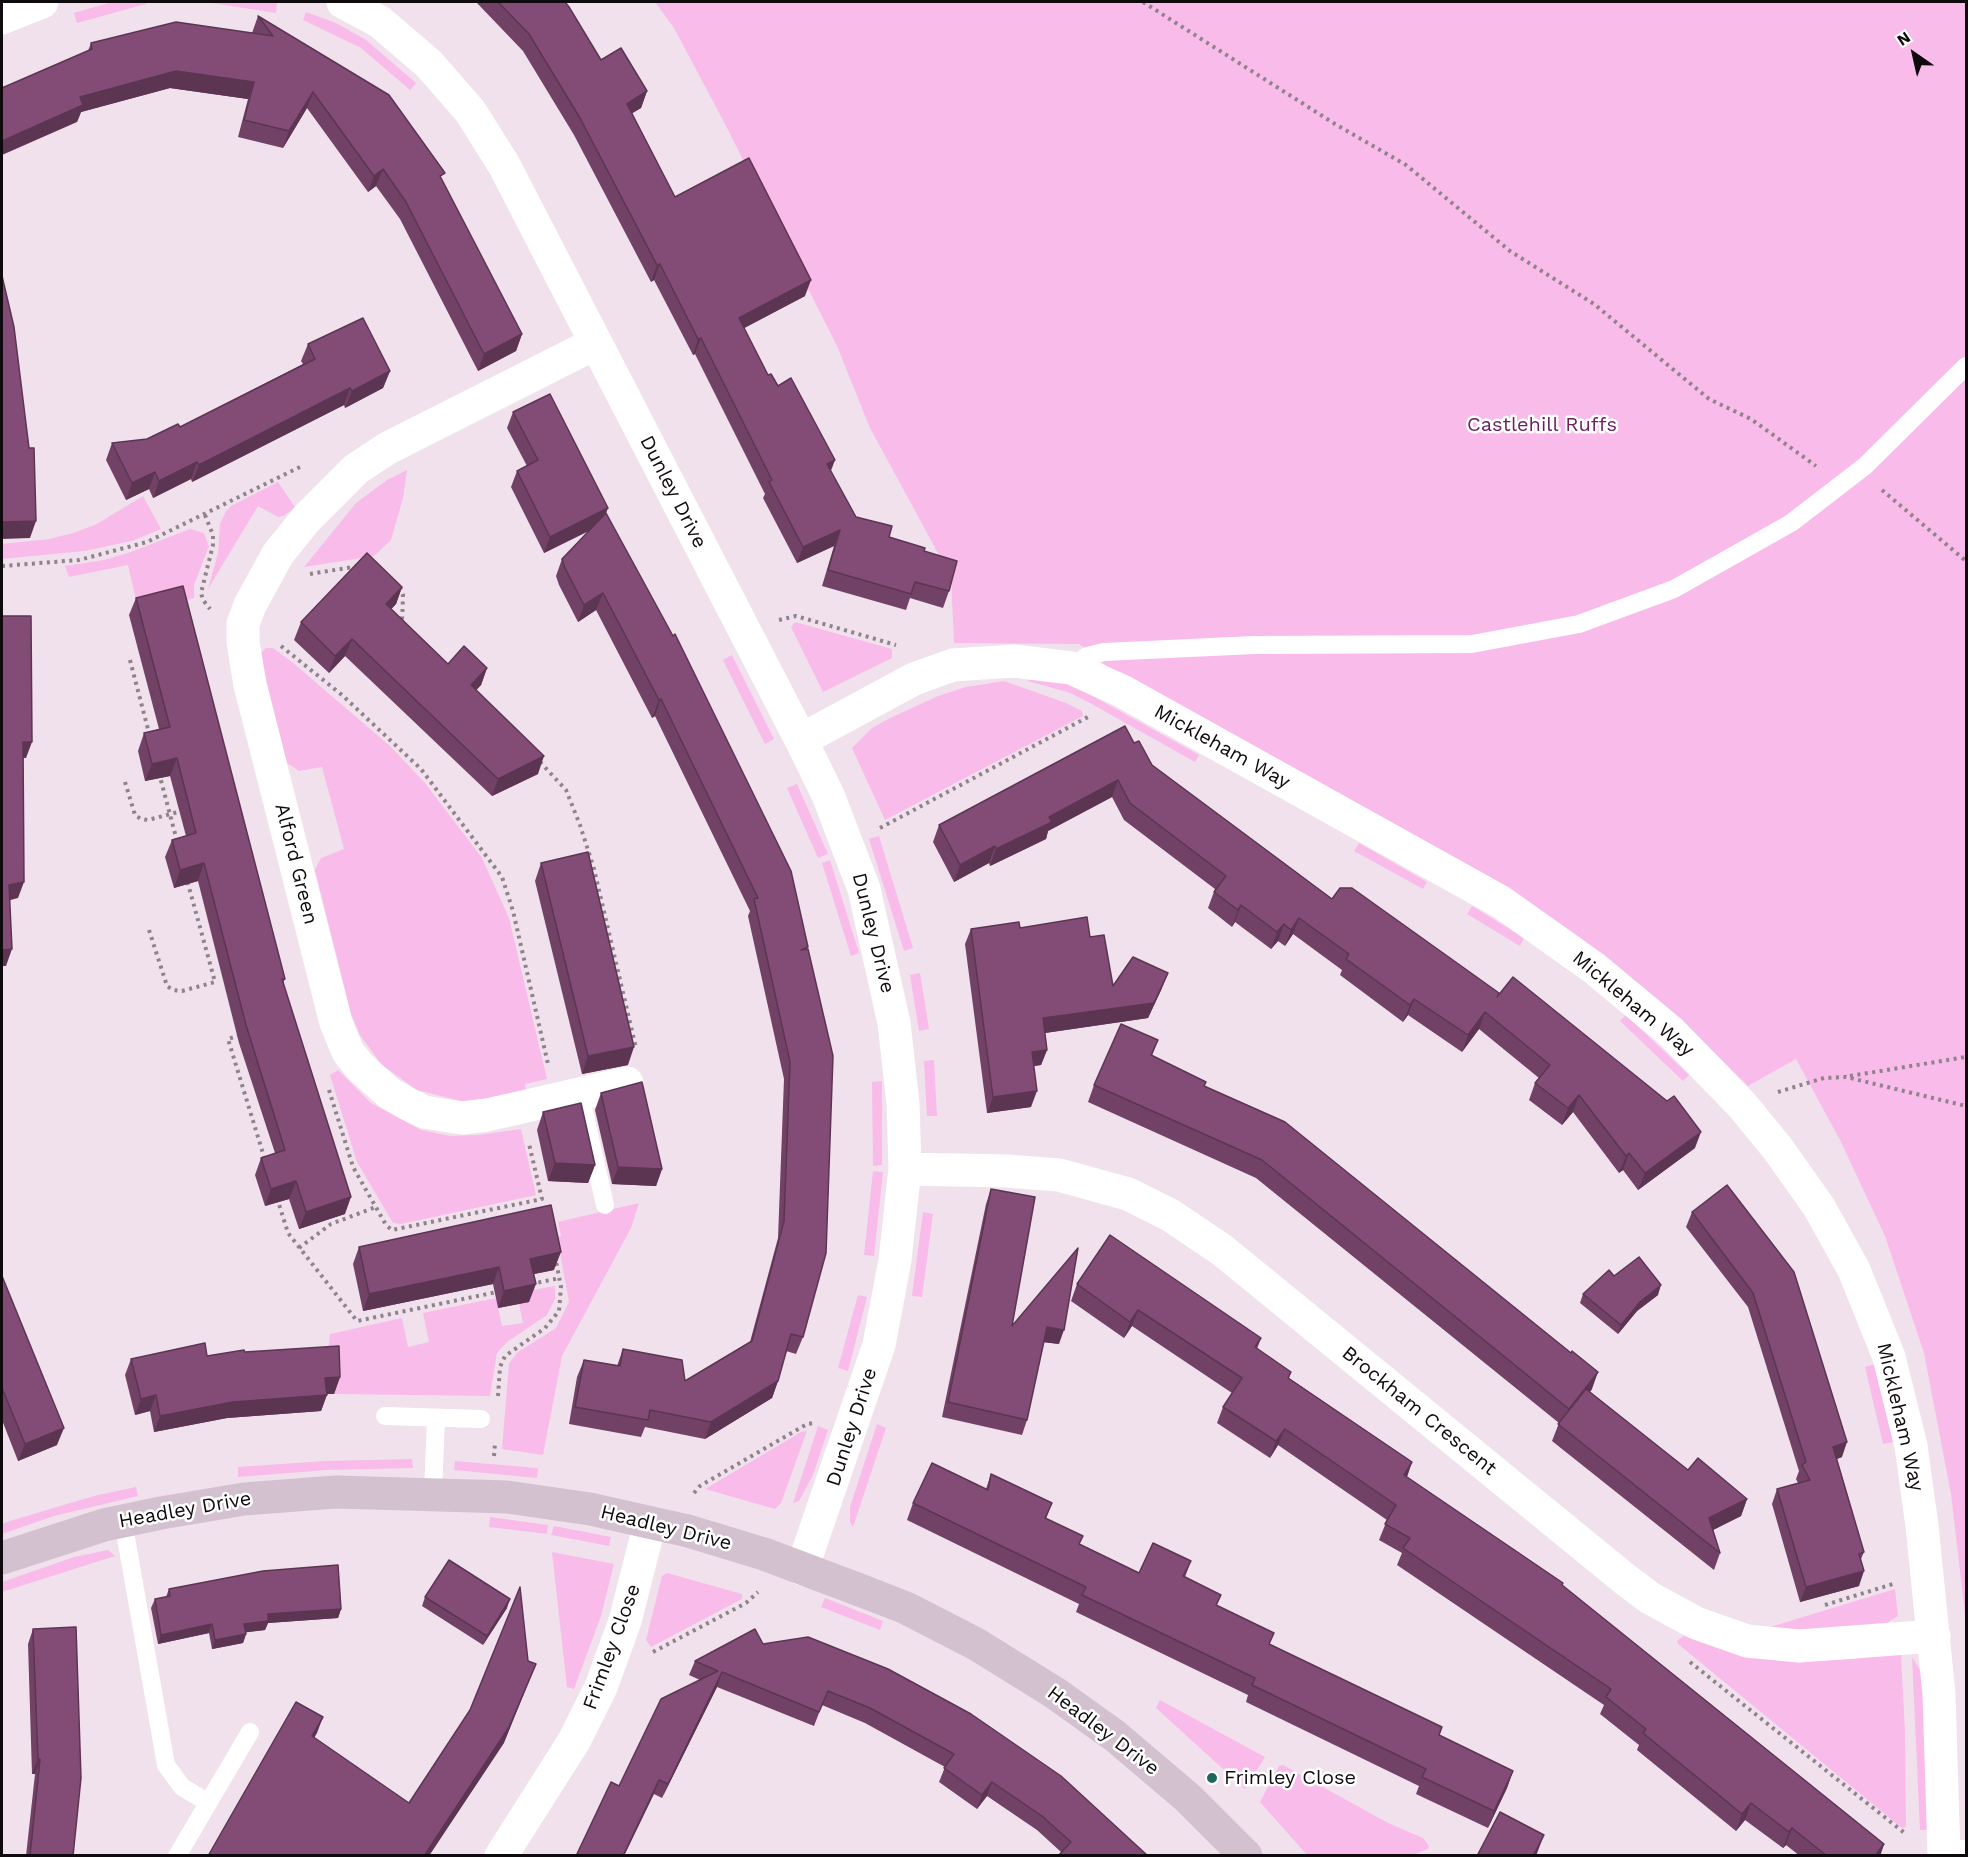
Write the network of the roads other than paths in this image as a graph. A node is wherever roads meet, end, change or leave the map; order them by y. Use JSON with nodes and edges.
{"nodes":[{"id":1,"x":42,"y":2,"type":"edge"},
{"id":2,"x":343,"y":2,"type":"edge"},
{"id":3,"x":2,"y":18,"type":"edge"},
{"id":4,"x":597,"y":343,"type":"junction"},
{"id":5,"x":1966,"y":366,"type":"edge"},
{"id":6,"x":1071,"y":668,"type":"junction"},
{"id":7,"x":801,"y":740,"type":"junction"},
{"id":8,"x":627,"y":1083,"type":"edge"},
{"id":9,"x":568,"y":1097,"type":"junction"},
{"id":10,"x":905,"y":1169,"type":"junction"},
{"id":11,"x":605,"y":1204,"type":"dead end"},
{"id":12,"x":385,"y":1416,"type":"dead end"},
{"id":13,"x":436,"y":1418,"type":"junction"},
{"id":14,"x":481,"y":1419,"type":"dead end"},
{"id":15,"x":433,"y":1493,"type":"junction"},
{"id":16,"x":123,"y":1521,"type":"junction"},
{"id":17,"x":650,"y":1523,"type":"junction"},
{"id":18,"x":2,"y":1558,"type":"edge"},
{"id":19,"x":802,"y":1569,"type":"junction"},
{"id":20,"x":1934,"y":1635,"type":"junction"},
{"id":21,"x":250,"y":1732,"type":"dead end"},
{"id":22,"x":207,"y":1802,"type":"junction"},
{"id":23,"x":1951,"y":1851,"type":"edge"},
{"id":24,"x":177,"y":1856,"type":"edge"},
{"id":25,"x":501,"y":1856,"type":"edge"},
{"id":26,"x":1246,"y":1856,"type":"edge"}],
"edges":[{"from":1,"to":3,"type":"street"},
{"from":2,"to":4,"type":"street","name":"Dunley Drive"},
{"from":4,"to":7,"type":"street","name":"Dunley Drive"},
{"from":4,"to":9,"type":"street","name":"Alford Green"},
{"from":5,"to":6,"type":"lane"},
{"from":6,"to":7,"type":"street","name":"Mickleham Way"},
{"from":6,"to":20,"type":"street","name":"Mickleham Way"},
{"from":7,"to":10,"type":"street","name":"Dunley Drive"},
{"from":8,"to":9,"type":"street","name":"Alford Green"},
{"from":9,"to":11,"type":"lane"},
{"from":10,"to":19,"type":"street","name":"Dunley Drive"},
{"from":10,"to":20,"type":"street","name":"Brockham Crescent"},
{"from":12,"to":13,"type":"lane"},
{"from":13,"to":14,"type":"lane"},
{"from":13,"to":15,"type":"lane"},
{"from":15,"to":16,"type":"street","name":"Headley Drive"},
{"from":15,"to":17,"type":"street","name":"Headley Drive"},
{"from":16,"to":18,"type":"street","name":"Headley Drive"},
{"from":16,"to":22,"type":"lane"},
{"from":17,"to":19,"type":"street","name":"Headley Drive"},
{"from":17,"to":25,"type":"street","name":"Frimley Close"},
{"from":19,"to":26,"type":"street","name":"Headley Drive"},
{"from":20,"to":23,"type":"street","name":"Mickleham Way"},
{"from":21,"to":22,"type":"lane"},
{"from":22,"to":24,"type":"lane"}]}
